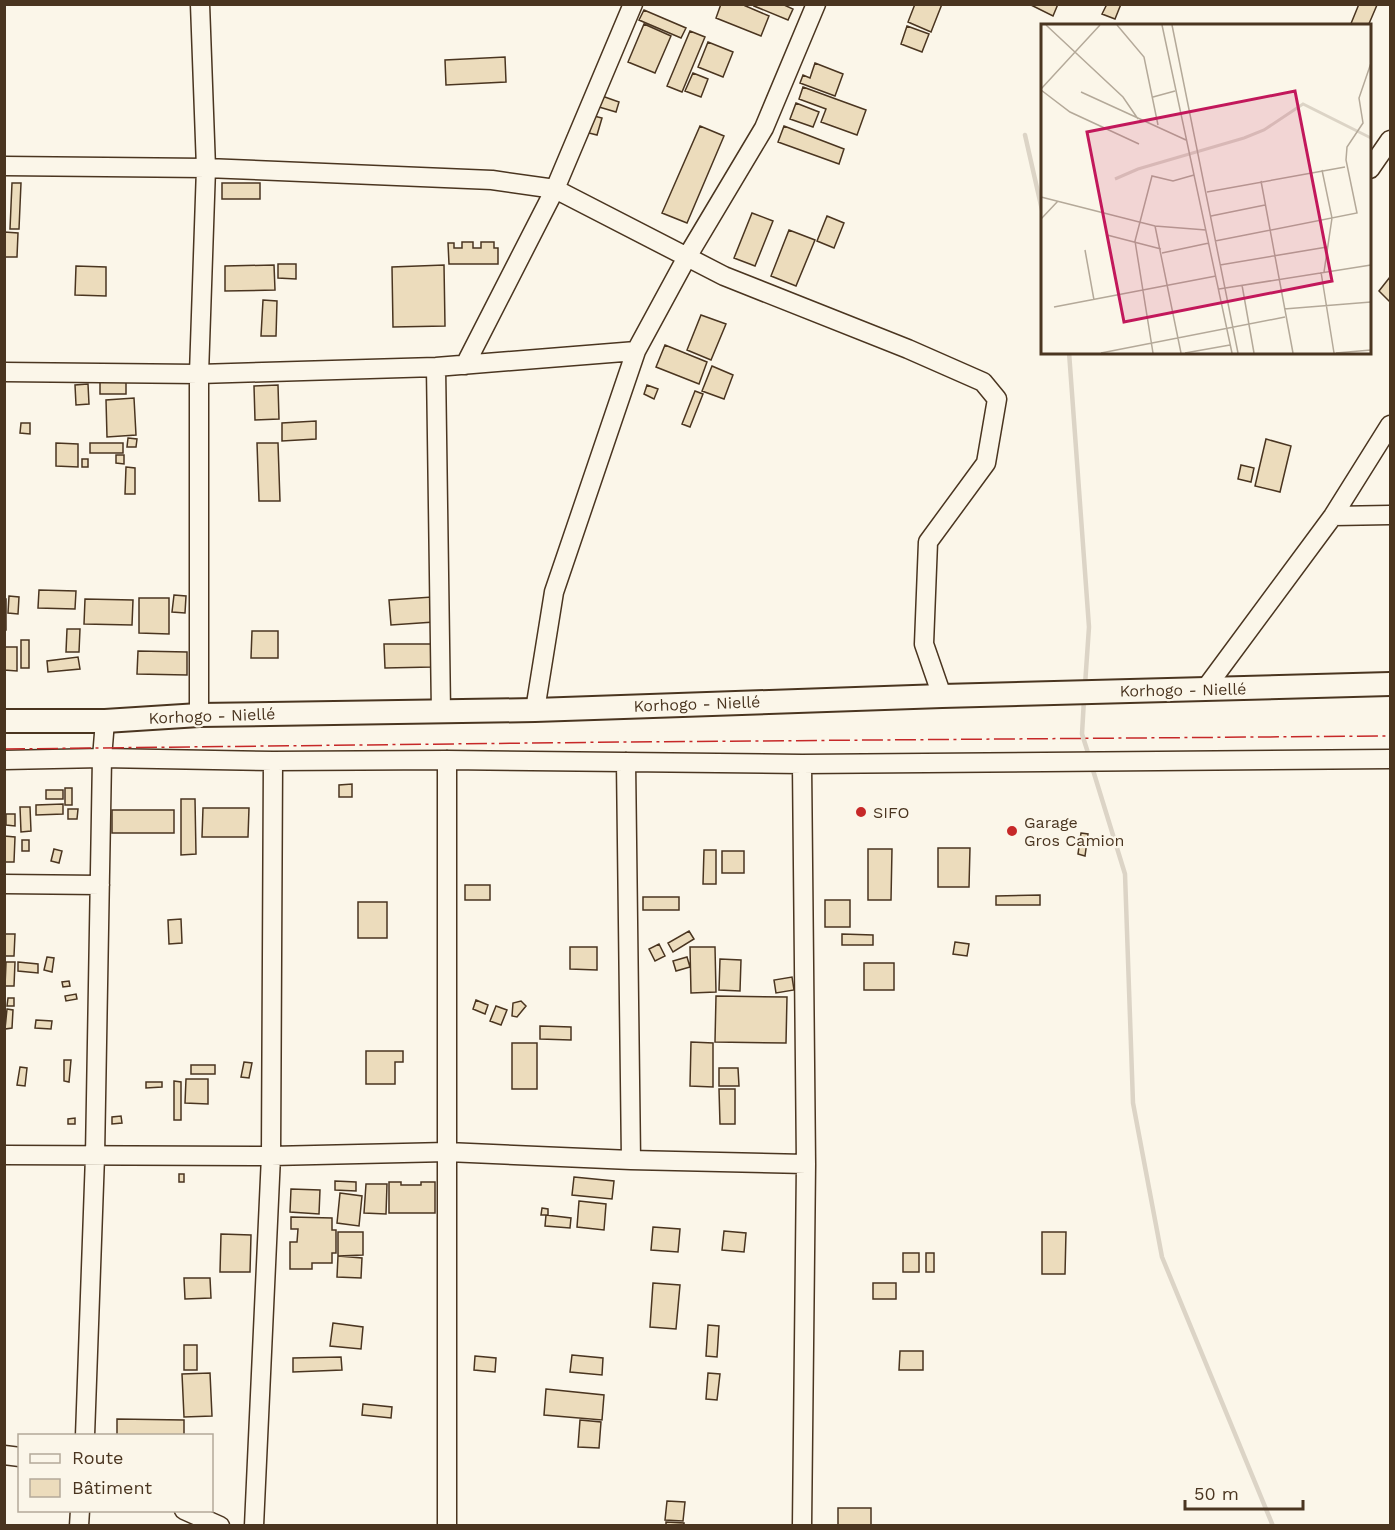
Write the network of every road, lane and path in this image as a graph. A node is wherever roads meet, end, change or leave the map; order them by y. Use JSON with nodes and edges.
{"nodes":[{"id":1,"x":200,"y":4,"type":"edge"},
{"id":2,"x":633,"y":4,"type":"edge"},
{"id":3,"x":816,"y":4,"type":"edge"},
{"id":4,"x":1390,"y":140,"type":"edge"},
{"id":5,"x":4,"y":166,"type":"edge"},
{"id":6,"x":206,"y":168,"type":"junction"},
{"id":7,"x":1371,"y":168,"type":"edge"},
{"id":8,"x":555,"y":189,"type":"junction"},
{"id":9,"x":687,"y":257,"type":"junction"},
{"id":10,"x":636,"y":351,"type":"junction"},
{"id":11,"x":465,"y":365,"type":"junction"},
{"id":12,"x":436,"y":367,"type":"junction"},
{"id":13,"x":4,"y":372,"type":"edge"},
{"id":14,"x":199,"y":374,"type":"junction"},
{"id":15,"x":1390,"y":425,"type":"edge"},
{"id":16,"x":1390,"y":515,"type":"edge"},
{"id":17,"x":1333,"y":516,"type":"junction"},
{"id":18,"x":1390,"y":684,"type":"edge"},
{"id":19,"x":1204,"y":689,"type":"junction"},
{"id":20,"x":942,"y":696,"type":"junction"},
{"id":21,"x":535,"y":710,"type":"junction"},
{"id":22,"x":441,"y":712,"type":"junction"},
{"id":23,"x":199,"y":715,"type":"junction"},
{"id":24,"x":4,"y":721,"type":"edge"},
{"id":25,"x":105,"y":721,"type":"junction"},
{"id":26,"x":102,"y":758,"type":"junction"},
{"id":27,"x":1390,"y":759,"type":"edge"},
{"id":28,"x":4,"y":760,"type":"edge"},
{"id":29,"x":447,"y":760,"type":"junction"},
{"id":30,"x":273,"y":761,"type":"junction"},
{"id":31,"x":626,"y":762,"type":"junction"},
{"id":32,"x":802,"y":764,"type":"junction"},
{"id":33,"x":4,"y":884,"type":"edge"},
{"id":34,"x":100,"y":885,"type":"junction"},
{"id":35,"x":447,"y":1152,"type":"junction"},
{"id":36,"x":4,"y":1155,"type":"edge"},
{"id":37,"x":95,"y":1156,"type":"junction"},
{"id":38,"x":271,"y":1156,"type":"junction"},
{"id":39,"x":631,"y":1160,"type":"junction"},
{"id":40,"x":806,"y":1164,"type":"junction"},
{"id":41,"x":85,"y":1434,"type":"edge"},
{"id":42,"x":188,"y":1512,"type":"edge"},
{"id":43,"x":220,"y":1526,"type":"edge"},
{"id":44,"x":254,"y":1526,"type":"edge"},
{"id":45,"x":447,"y":1526,"type":"edge"},
{"id":46,"x":802,"y":1526,"type":"edge"}],
"edges":[{"from":1,"to":6,"type":"street"},
{"from":2,"to":8,"type":"street"},
{"from":3,"to":9,"type":"street"},
{"from":4,"to":7,"type":"street"},
{"from":5,"to":6,"type":"street"},
{"from":6,"to":8,"type":"street"},
{"from":6,"to":14,"type":"street"},
{"from":8,"to":9,"type":"street"},
{"from":8,"to":11,"type":"street"},
{"from":9,"to":10,"type":"street"},
{"from":9,"to":20,"type":"street"},
{"from":10,"to":11,"type":"street"},
{"from":10,"to":21,"type":"street"},
{"from":11,"to":12,"type":"street"},
{"from":12,"to":14,"type":"street"},
{"from":12,"to":22,"type":"street"},
{"from":13,"to":14,"type":"street"},
{"from":14,"to":23,"type":"street"},
{"from":15,"to":17,"type":"street"},
{"from":16,"to":17,"type":"street"},
{"from":17,"to":19,"type":"street"},
{"from":18,"to":19,"type":"main road","name":"Korhogo - Niellé"},
{"from":19,"to":20,"type":"main road","name":"Korhogo - Niellé"},
{"from":20,"to":21,"type":"main road","name":"Korhogo - Niellé"},
{"from":21,"to":22,"type":"main road","name":"Korhogo - Niellé"},
{"from":22,"to":23,"type":"main road","name":"Korhogo - Niellé"},
{"from":23,"to":25,"type":"main road","name":"Korhogo - Niellé"},
{"from":24,"to":25,"type":"main road","name":"Korhogo - Niellé"},
{"from":25,"to":26,"type":"street"},
{"from":26,"to":28,"type":"street"},
{"from":26,"to":30,"type":"street"},
{"from":26,"to":34,"type":"street"},
{"from":27,"to":32,"type":"street"},
{"from":29,"to":30,"type":"street"},
{"from":29,"to":31,"type":"street"},
{"from":29,"to":35,"type":"street"},
{"from":30,"to":38,"type":"street"},
{"from":31,"to":32,"type":"street"},
{"from":31,"to":39,"type":"street"},
{"from":32,"to":40,"type":"street"},
{"from":33,"to":34,"type":"street"},
{"from":34,"to":37,"type":"street"},
{"from":35,"to":38,"type":"street"},
{"from":35,"to":39,"type":"street"},
{"from":35,"to":45,"type":"street"},
{"from":36,"to":37,"type":"street"},
{"from":37,"to":38,"type":"street"},
{"from":37,"to":41,"type":"street"},
{"from":38,"to":44,"type":"street"},
{"from":39,"to":40,"type":"street"},
{"from":40,"to":46,"type":"street"},
{"from":42,"to":43,"type":"street"}]}
